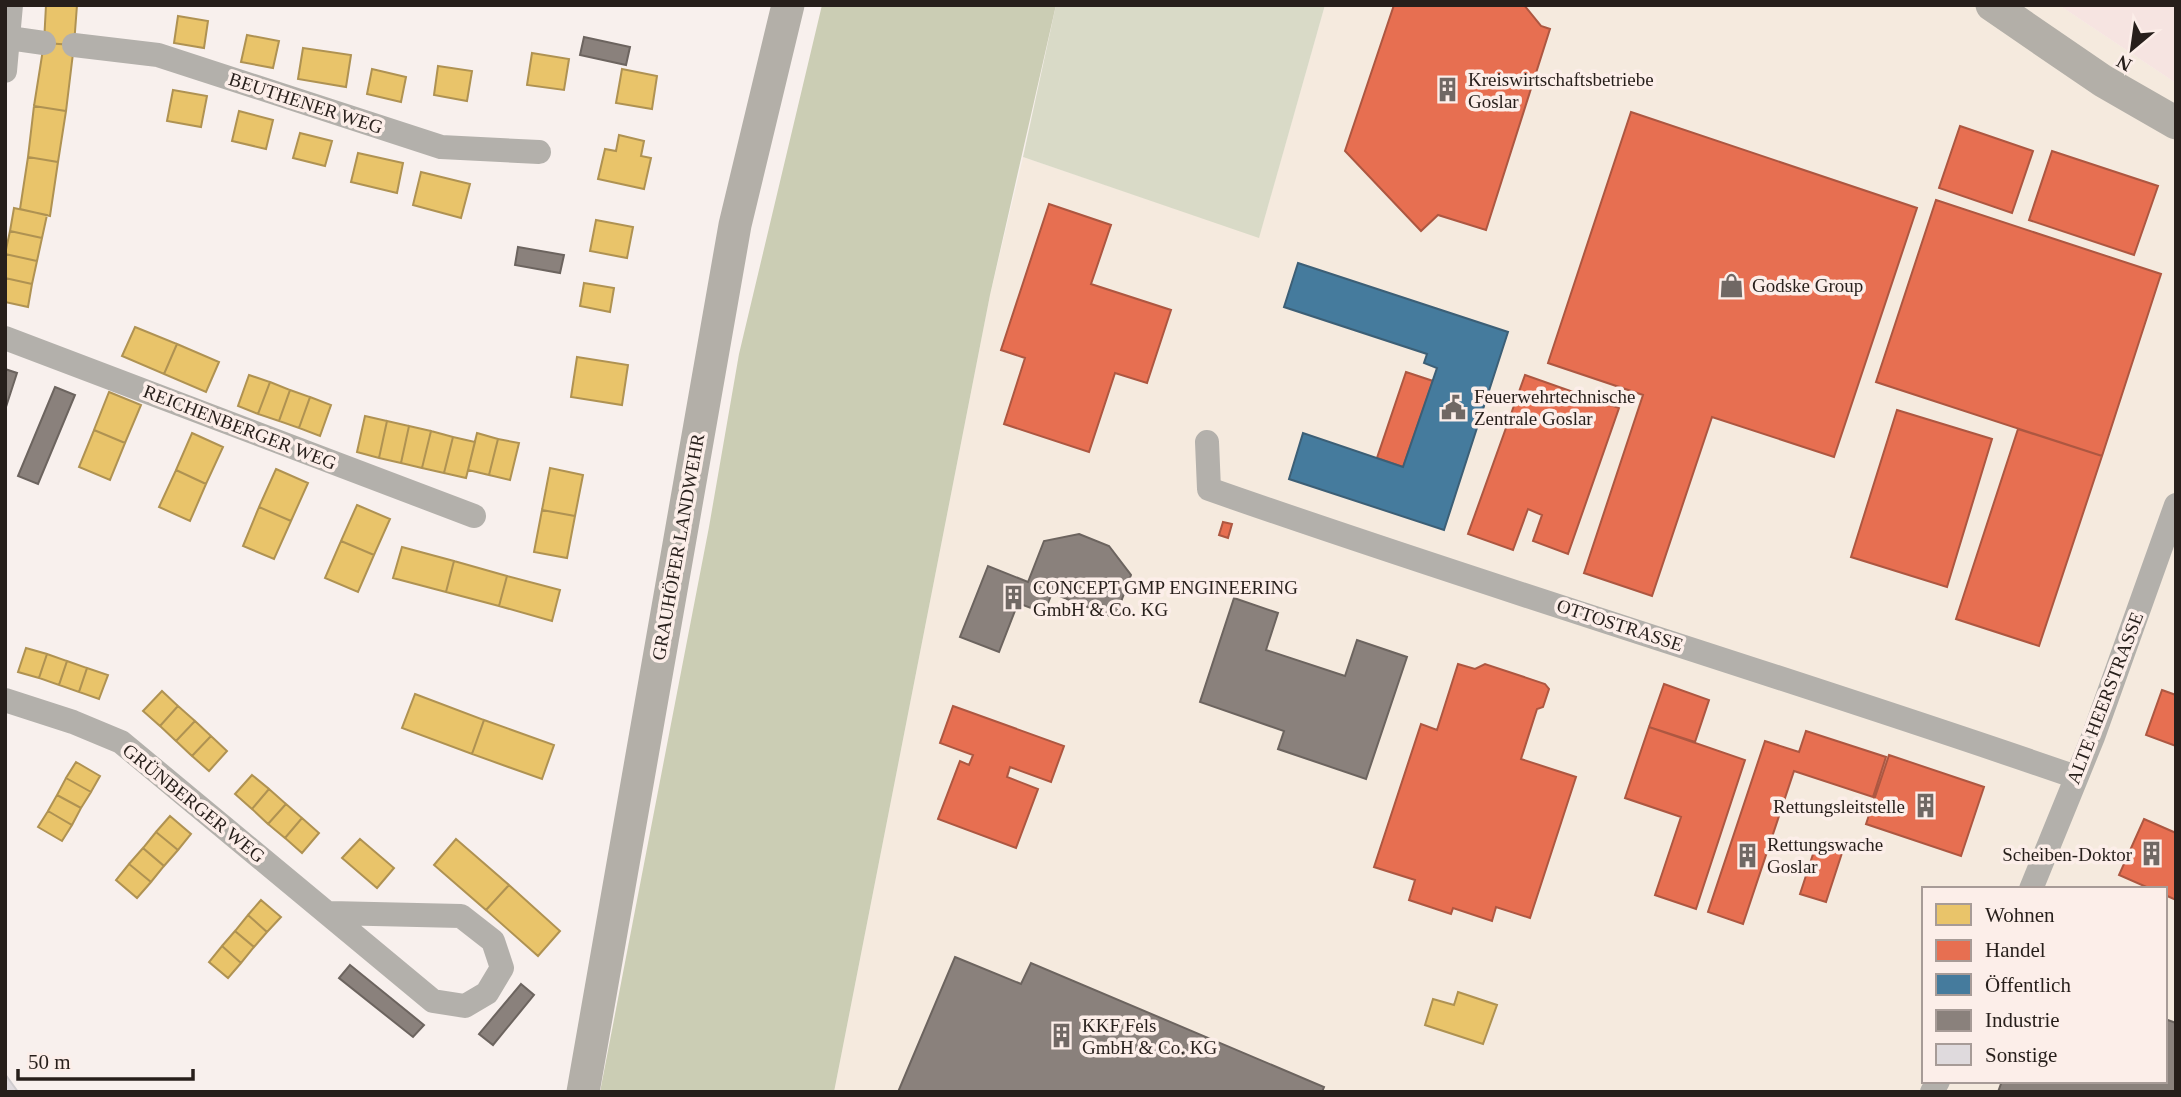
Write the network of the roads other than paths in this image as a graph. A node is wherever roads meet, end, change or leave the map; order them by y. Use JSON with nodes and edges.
{"nodes":[{"id":1,"x":10,"y":5,"type":"edge"},
{"id":2,"x":788,"y":5,"type":"edge"},
{"id":3,"x":1992,"y":5,"type":"edge"},
{"id":4,"x":9,"y":38,"type":"junction"},
{"id":5,"x":44,"y":43,"type":"dead end"},
{"id":6,"x":74,"y":45,"type":"dead end"},
{"id":7,"x":5,"y":71,"type":"edge"},
{"id":8,"x":2176,"y":123,"type":"edge"},
{"id":9,"x":539,"y":152,"type":"dead end"},
{"id":10,"x":5,"y":338,"type":"edge"},
{"id":11,"x":1207,"y":442,"type":"dead end"},
{"id":12,"x":2176,"y":505,"type":"edge"},
{"id":13,"x":474,"y":516,"type":"dead end"},
{"id":14,"x":5,"y":700,"type":"edge"},
{"id":15,"x":2076,"y":777,"type":"junction"},
{"id":16,"x":2032,"y":887,"type":"edge"},
{"id":17,"x":330,"y":914,"type":"junction"},
{"id":18,"x":583,"y":1092,"type":"edge"}],
"edges":[{"from":1,"to":4,"type":"street"},
{"from":2,"to":18,"type":"street","name":"GRAUHÖFER LANDWEHR"},
{"from":3,"to":8,"type":"street"},
{"from":4,"to":5,"type":"street"},
{"from":4,"to":7,"type":"street"},
{"from":6,"to":9,"type":"street","name":"BEUTHENER WEG"},
{"from":10,"to":13,"type":"street","name":"REICHENBERGER WEG"},
{"from":11,"to":15,"type":"street","name":"OTTOSTRASSE"},
{"from":12,"to":15,"type":"street","name":"ALTE HEERSTRASSE"},
{"from":14,"to":17,"type":"street","name":"GRÜNBERGER WEG"},
{"from":15,"to":16,"type":"street","name":"ALTE HEERSTRASSE"},
{"from":17,"to":17,"type":"street","name":"GRÜNBERGER WEG"}]}
